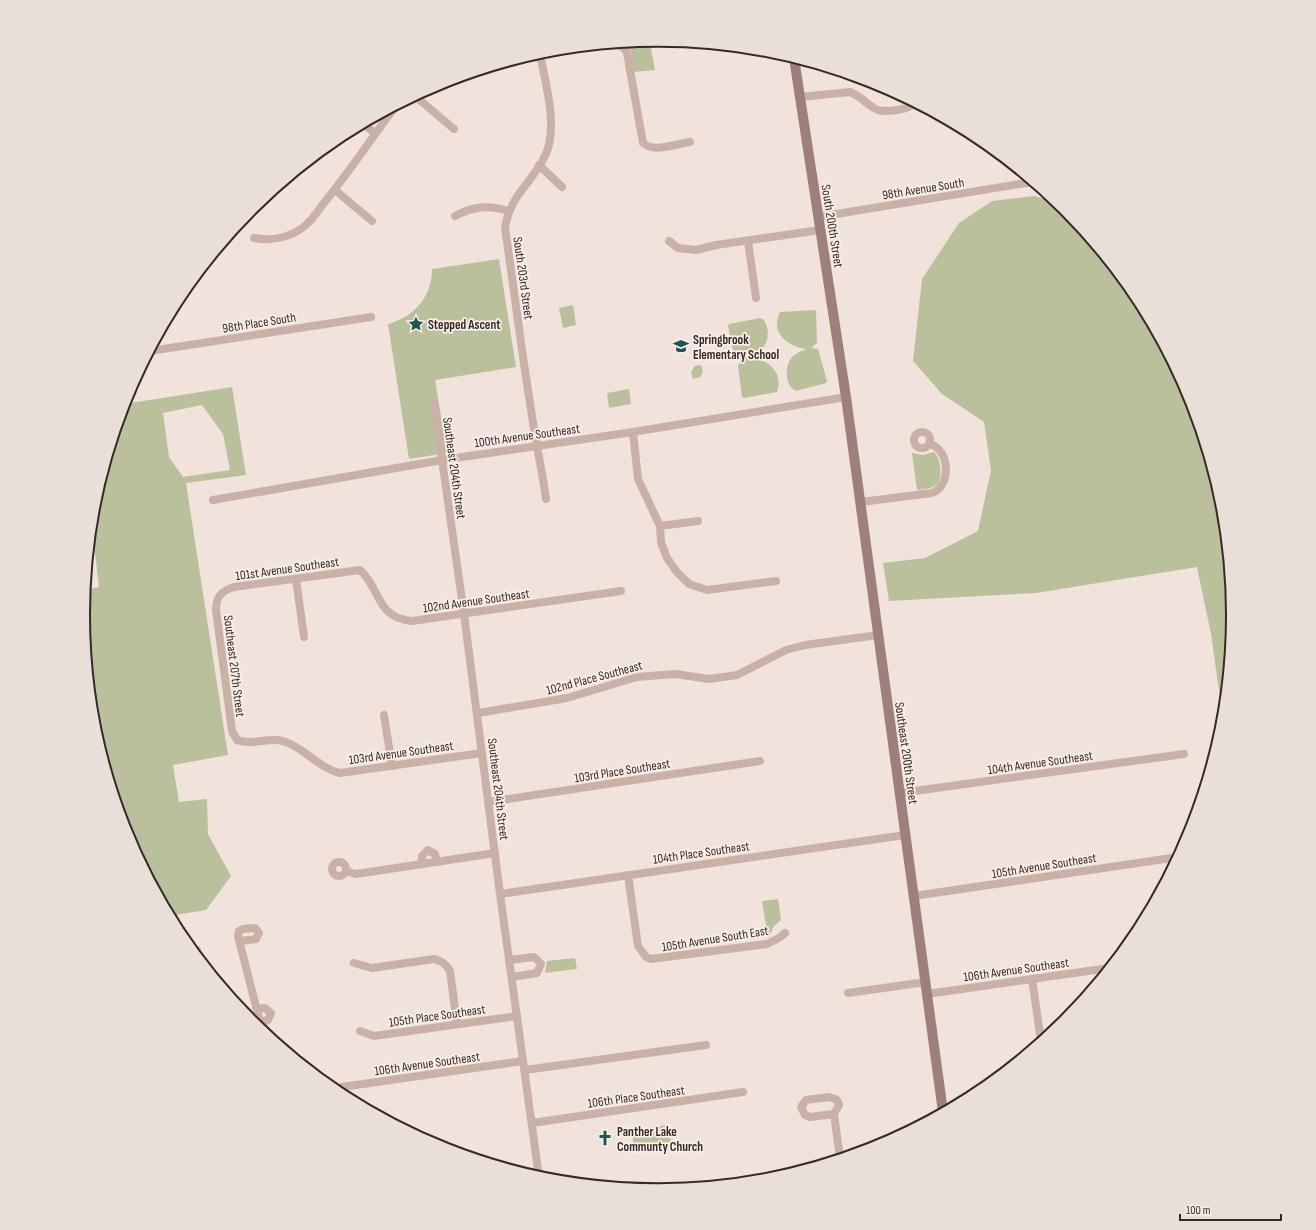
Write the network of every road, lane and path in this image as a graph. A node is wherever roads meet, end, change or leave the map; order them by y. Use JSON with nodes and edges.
{"nodes":[{"id":1,"x":623,"y":48,"type":"edge"},
{"id":2,"x":541,"y":59,"type":"edge"},
{"id":3,"x":795,"y":64,"type":"edge"},
{"id":4,"x":800,"y":97,"type":"junction"},
{"id":5,"x":420,"y":100,"type":"edge"},
{"id":6,"x":909,"y":106,"type":"edge"},
{"id":7,"x":389,"y":115,"type":"edge"},
{"id":8,"x":367,"y":127,"type":"edge"},
{"id":9,"x":454,"y":129,"type":"dead end"},
{"id":10,"x":375,"y":133,"type":"junction"},
{"id":11,"x":690,"y":142,"type":"dead end"},
{"id":12,"x":539,"y":166,"type":"junction"},
{"id":13,"x":1027,"y":183,"type":"edge"},
{"id":14,"x":562,"y":187,"type":"dead end"},
{"id":15,"x":335,"y":190,"type":"junction"},
{"id":16,"x":508,"y":211,"type":"junction"},
{"id":17,"x":455,"y":216,"type":"dead end"},
{"id":18,"x":818,"y":217,"type":"junction"},
{"id":19,"x":372,"y":220,"type":"dead end"},
{"id":20,"x":820,"y":230,"type":"junction"},
{"id":21,"x":254,"y":238,"type":"dead end"},
{"id":22,"x":669,"y":241,"type":"dead end"},
{"id":23,"x":748,"y":241,"type":"junction"},
{"id":24,"x":756,"y":298,"type":"dead end"},
{"id":25,"x":371,"y":317,"type":"dead end"},
{"id":26,"x":156,"y":350,"type":"edge"},
{"id":27,"x":846,"y":397,"type":"junction"},
{"id":28,"x":434,"y":404,"type":"dead end"},
{"id":29,"x":633,"y":432,"type":"junction"},
{"id":30,"x":929,"y":444,"type":"dead end"},
{"id":31,"x":536,"y":446,"type":"junction"},
{"id":32,"x":442,"y":460,"type":"junction"},
{"id":33,"x":546,"y":499,"type":"dead end"},
{"id":34,"x":213,"y":500,"type":"dead end"},
{"id":35,"x":861,"y":502,"type":"junction"},
{"id":36,"x":698,"y":521,"type":"dead end"},
{"id":37,"x":660,"y":526,"type":"junction"},
{"id":38,"x":360,"y":570,"type":"joint"},
{"id":39,"x":296,"y":579,"type":"junction"},
{"id":40,"x":776,"y":581,"type":"dead end"},
{"id":41,"x":621,"y":591,"type":"dead end"},
{"id":42,"x":220,"y":594,"type":"joint"},
{"id":43,"x":464,"y":614,"type":"junction"},
{"id":44,"x":878,"y":636,"type":"junction"},
{"id":45,"x":304,"y":637,"type":"dead end"},
{"id":46,"x":478,"y":713,"type":"junction"},
{"id":47,"x":384,"y":714,"type":"dead end"},
{"id":48,"x":237,"y":740,"type":"joint"},
{"id":49,"x":482,"y":753,"type":"junction"},
{"id":50,"x":1184,"y":754,"type":"dead end"},
{"id":51,"x":760,"y":761,"type":"dead end"},
{"id":52,"x":392,"y":766,"type":"junction"},
{"id":53,"x":900,"y":793,"type":"junction"},
{"id":54,"x":488,"y":802,"type":"junction"},
{"id":55,"x":905,"y":834,"type":"junction"},
{"id":56,"x":495,"y":854,"type":"junction"},
{"id":57,"x":1171,"y":858,"type":"edge"},
{"id":58,"x":437,"y":862,"type":"junction"},
{"id":59,"x":422,"y":864,"type":"junction"},
{"id":60,"x":346,"y":871,"type":"dead end"},
{"id":61,"x":628,"y":875,"type":"junction"},
{"id":62,"x":500,"y":894,"type":"junction"},
{"id":63,"x":914,"y":896,"type":"junction"},
{"id":64,"x":785,"y":933,"type":"dead end"},
{"id":65,"x":239,"y":938,"type":"dead end"},
{"id":66,"x":509,"y":960,"type":"junction"},
{"id":67,"x":354,"y":963,"type":"dead end"},
{"id":68,"x":1102,"y":969,"type":"edge"},
{"id":69,"x":512,"y":977,"type":"junction"},
{"id":70,"x":1032,"y":979,"type":"junction"},
{"id":71,"x":926,"y":982,"type":"junction"},
{"id":72,"x":848,"y":993,"type":"dead end"},
{"id":73,"x":927,"y":994,"type":"junction"},
{"id":74,"x":257,"y":1009,"type":"junction"},
{"id":75,"x":517,"y":1016,"type":"junction"},
{"id":76,"x":260,"y":1020,"type":"edge"},
{"id":77,"x":263,"y":1024,"type":"edge"},
{"id":78,"x":457,"y":1024,"type":"junction"},
{"id":79,"x":360,"y":1031,"type":"dead end"},
{"id":80,"x":1040,"y":1035,"type":"edge"},
{"id":81,"x":706,"y":1045,"type":"dead end"},
{"id":82,"x":523,"y":1061,"type":"junction"},
{"id":83,"x":525,"y":1070,"type":"junction"},
{"id":84,"x":342,"y":1087,"type":"edge"},
{"id":85,"x":743,"y":1092,"type":"dead end"},
{"id":86,"x":942,"y":1107,"type":"edge"},
{"id":87,"x":834,"y":1114,"type":"dead end"},
{"id":88,"x":532,"y":1123,"type":"junction"},
{"id":89,"x":839,"y":1153,"type":"edge"},
{"id":90,"x":538,"y":1170,"type":"edge"}],
"edges":[{"from":1,"to":11,"type":"street"},
{"from":2,"to":12,"type":"street","name":"South 203rd Street"},
{"from":3,"to":4,"type":"street","name":"South 200th Street"},
{"from":4,"to":6,"type":"street"},
{"from":4,"to":18,"type":"street","name":"South 200th Street"},
{"from":5,"to":9,"type":"street"},
{"from":7,"to":10,"type":"street"},
{"from":8,"to":10,"type":"street"},
{"from":10,"to":15,"type":"street"},
{"from":12,"to":14,"type":"street"},
{"from":12,"to":16,"type":"street","name":"South 203rd Street"},
{"from":13,"to":18,"type":"street","name":"98th Avenue South"},
{"from":15,"to":19,"type":"street"},
{"from":15,"to":21,"type":"street"},
{"from":16,"to":17,"type":"street"},
{"from":16,"to":31,"type":"street","name":"South 203rd Street"},
{"from":18,"to":20,"type":"street","name":"South 200th Street"},
{"from":20,"to":23,"type":"street"},
{"from":20,"to":27,"type":"street","name":"South 200th Street"},
{"from":22,"to":23,"type":"street"},
{"from":23,"to":24,"type":"street"},
{"from":25,"to":26,"type":"street","name":"98th Place South"},
{"from":27,"to":29,"type":"street","name":"100th Avenue Southeast"},
{"from":27,"to":35,"type":"street","name":"Southeast 200th Street"},
{"from":28,"to":32,"type":"street","name":"Southeast 204th Street"},
{"from":29,"to":31,"type":"street","name":"100th Avenue Southeast"},
{"from":29,"to":37,"type":"street"},
{"from":30,"to":35,"type":"street"},
{"from":31,"to":32,"type":"street","name":"100th Avenue Southeast"},
{"from":31,"to":33,"type":"street","name":"South 203rd Street"},
{"from":32,"to":34,"type":"street","name":"100th Avenue Southeast"},
{"from":32,"to":43,"type":"street","name":"Southeast 204th Street"},
{"from":35,"to":44,"type":"street","name":"Southeast 200th Street"},
{"from":36,"to":37,"type":"street"},
{"from":37,"to":40,"type":"street"},
{"from":38,"to":39,"type":"street","name":"101st Avenue Southeast"},
{"from":38,"to":43,"type":"street","name":"102nd Avenue Southeast"},
{"from":39,"to":42,"type":"street","name":"101st Avenue Southeast"},
{"from":39,"to":45,"type":"street"},
{"from":41,"to":43,"type":"street","name":"102nd Avenue Southeast"},
{"from":42,"to":48,"type":"street","name":"Southeast 207th Street"},
{"from":43,"to":46,"type":"street","name":"Southeast 204th Street"},
{"from":44,"to":46,"type":"street","name":"102nd Place Southeast"},
{"from":44,"to":53,"type":"street","name":"Southeast 200th Street"},
{"from":46,"to":49,"type":"street","name":"Southeast 204th Street"},
{"from":47,"to":52,"type":"street"},
{"from":48,"to":52,"type":"street","name":"103rd Avenue Southeast"},
{"from":49,"to":52,"type":"street","name":"103rd Avenue Southeast"},
{"from":49,"to":54,"type":"street","name":"Southeast 204th Street"},
{"from":50,"to":53,"type":"street","name":"104th Avenue Southeast"},
{"from":51,"to":54,"type":"street","name":"103rd Place Southeast"},
{"from":53,"to":55,"type":"street","name":"Southeast 200th Street"},
{"from":54,"to":56,"type":"street","name":"Southeast 204th Street"},
{"from":55,"to":61,"type":"street","name":"104th Place Southeast"},
{"from":55,"to":63,"type":"street","name":"Southeast 200th Street"},
{"from":56,"to":58,"type":"street"},
{"from":56,"to":62,"type":"street","name":"Southeast 204th Street"},
{"from":57,"to":63,"type":"street","name":"105th Avenue Southeast"},
{"from":58,"to":59,"type":"street"},
{"from":58,"to":59,"type":"street"},
{"from":59,"to":60,"type":"street"},
{"from":61,"to":62,"type":"street","name":"104th Place Southeast"},
{"from":61,"to":64,"type":"street","name":"105th Avenue South East"},
{"from":62,"to":66,"type":"street","name":"Southeast 204th Street"},
{"from":63,"to":71,"type":"street","name":"Southeast 200th Street"},
{"from":65,"to":74,"type":"street"},
{"from":66,"to":69,"type":"street","name":"Southeast 204th Street"},
{"from":66,"to":69,"type":"street"},
{"from":67,"to":78,"type":"street"},
{"from":68,"to":70,"type":"street","name":"106th Avenue Southeast"},
{"from":69,"to":75,"type":"street","name":"Southeast 204th Street"},
{"from":70,"to":73,"type":"street","name":"106th Avenue Southeast"},
{"from":70,"to":80,"type":"street"},
{"from":71,"to":72,"type":"street"},
{"from":71,"to":73,"type":"street","name":"Southeast 200th Street"},
{"from":73,"to":86,"type":"street","name":"Southeast 200th Street"},
{"from":74,"to":76,"type":"street"},
{"from":74,"to":77,"type":"street"},
{"from":75,"to":78,"type":"street","name":"105th Place Southeast"},
{"from":75,"to":82,"type":"street","name":"Southeast 204th Street"},
{"from":78,"to":79,"type":"street","name":"105th Place Southeast"},
{"from":81,"to":83,"type":"street"},
{"from":82,"to":83,"type":"street","name":"Southeast 204th Street"},
{"from":82,"to":84,"type":"street","name":"106th Avenue Southeast"},
{"from":83,"to":88,"type":"street","name":"Southeast 204th Street"},
{"from":85,"to":88,"type":"street","name":"106th Place Southeast"},
{"from":87,"to":89,"type":"street"},
{"from":88,"to":90,"type":"street","name":"Southeast 204th Street"}]}
